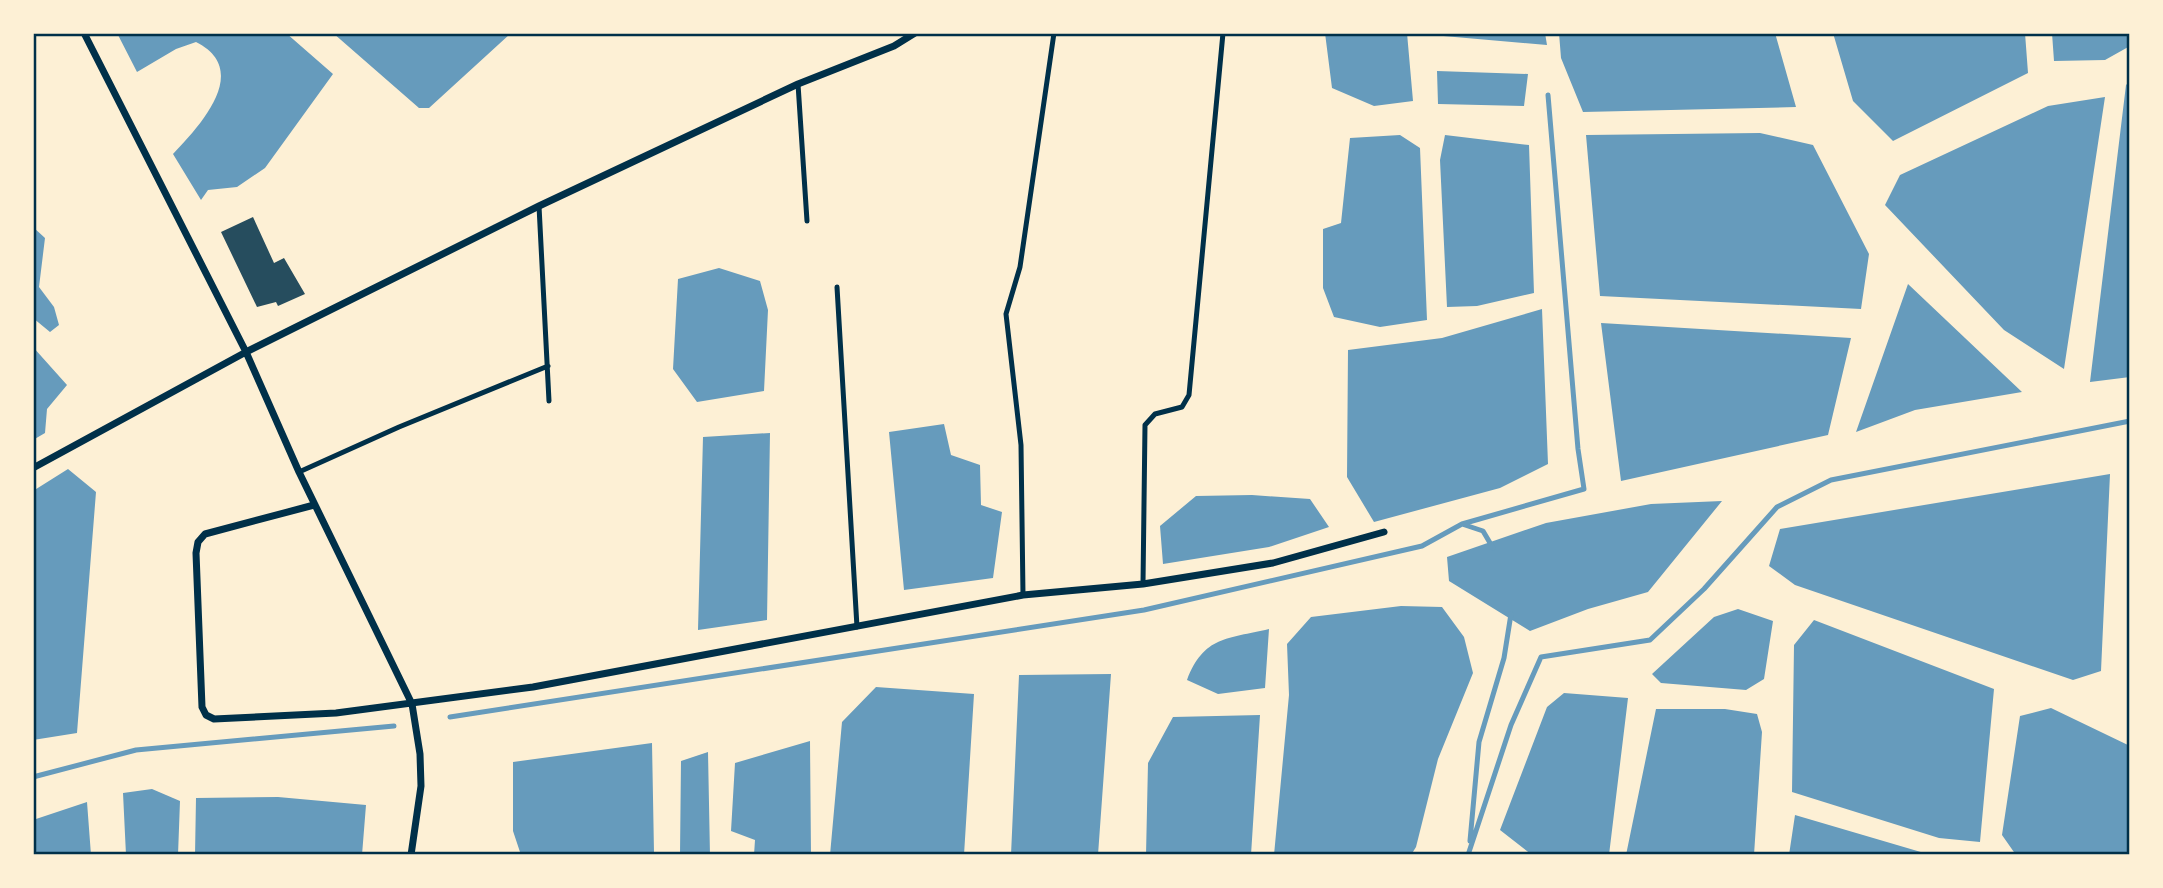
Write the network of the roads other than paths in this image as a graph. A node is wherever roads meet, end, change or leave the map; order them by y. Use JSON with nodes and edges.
{"nodes":[{"id":1,"x":84,"y":33,"type":"edge"},
{"id":2,"x":915,"y":33,"type":"edge"},
{"id":3,"x":1054,"y":33,"type":"edge"},
{"id":4,"x":1223,"y":33,"type":"edge"},
{"id":5,"x":798,"y":85,"type":"junction"},
{"id":6,"x":539,"y":206,"type":"junction"},
{"id":7,"x":807,"y":221,"type":"dead end"},
{"id":8,"x":837,"y":287,"type":"dead end"},
{"id":9,"x":246,"y":352,"type":"junction"},
{"id":10,"x":548,"y":366,"type":"junction"},
{"id":11,"x":549,"y":401,"type":"dead end"},
{"id":12,"x":33,"y":468,"type":"edge"},
{"id":13,"x":299,"y":472,"type":"junction"},
{"id":14,"x":314,"y":505,"type":"junction"},
{"id":15,"x":1384,"y":532,"type":"dead end"},
{"id":16,"x":1143,"y":584,"type":"junction"},
{"id":17,"x":1023,"y":595,"type":"junction"},
{"id":18,"x":857,"y":627,"type":"junction"},
{"id":19,"x":412,"y":704,"type":"junction"},
{"id":20,"x":411,"y":855,"type":"edge"}],
"edges":[{"from":1,"to":9,"type":"street"},
{"from":2,"to":5,"type":"street"},
{"from":3,"to":17,"type":"lane"},
{"from":4,"to":16,"type":"lane"},
{"from":5,"to":6,"type":"street"},
{"from":5,"to":7,"type":"lane"},
{"from":6,"to":9,"type":"street"},
{"from":6,"to":10,"type":"lane"},
{"from":8,"to":18,"type":"lane"},
{"from":9,"to":12,"type":"street"},
{"from":9,"to":13,"type":"street"},
{"from":10,"to":11,"type":"lane"},
{"from":10,"to":13,"type":"lane"},
{"from":13,"to":14,"type":"street"},
{"from":14,"to":19,"type":"street"},
{"from":14,"to":19,"type":"street"},
{"from":15,"to":16,"type":"street"},
{"from":16,"to":17,"type":"street"},
{"from":17,"to":18,"type":"street"},
{"from":18,"to":19,"type":"street"},
{"from":19,"to":20,"type":"street"}]}
